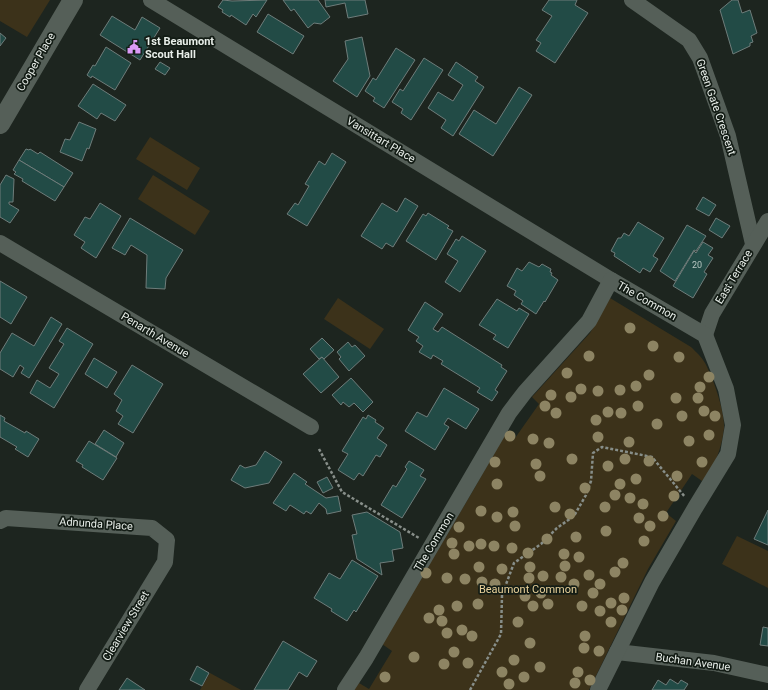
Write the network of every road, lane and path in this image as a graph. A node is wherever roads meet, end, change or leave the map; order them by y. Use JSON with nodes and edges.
{"nodes":[{"id":1,"x":73,"y":0,"type":"edge"},
{"id":2,"x":632,"y":0,"type":"edge"},
{"id":3,"x":157,"y":1,"type":"edge"},
{"id":4,"x":0,"y":124,"type":"edge"},
{"id":5,"x":768,"y":221,"type":"edge"},
{"id":6,"x":0,"y":243,"type":"edge"},
{"id":7,"x":753,"y":244,"type":"junction"},
{"id":8,"x":610,"y":280,"type":"junction"},
{"id":9,"x":705,"y":335,"type":"junction"},
{"id":10,"x":310,"y":427,"type":"dead end"},
{"id":11,"x":318,"y":448,"type":"dead end"},
{"id":12,"x":695,"y":508,"type":"junction"},
{"id":13,"x":0,"y":521,"type":"edge"},
{"id":14,"x":432,"y":546,"type":"junction"},
{"id":15,"x":165,"y":562,"type":"joint"},
{"id":16,"x":617,"y":652,"type":"junction"},
{"id":17,"x":768,"y":675,"type":"edge"},
{"id":18,"x":87,"y":690,"type":"edge"},
{"id":19,"x":345,"y":690,"type":"edge"},
{"id":20,"x":470,"y":690,"type":"edge"},
{"id":21,"x":598,"y":690,"type":"edge"}],
"edges":[{"from":1,"to":4,"type":"street","name":"Cooper Place"},
{"from":2,"to":7,"type":"street","name":"Green Gate Crescent"},
{"from":3,"to":8,"type":"street","name":"Vansittart Place"},
{"from":5,"to":7,"type":"street","name":"East Terrace"},
{"from":6,"to":10,"type":"street","name":"Penarth Avenue"},
{"from":7,"to":9,"type":"street","name":"East Terrace"},
{"from":8,"to":9,"type":"street","name":"The Common"},
{"from":8,"to":14,"type":"street","name":"The Common"},
{"from":9,"to":12,"type":"street"},
{"from":11,"to":14,"type":"path"},
{"from":12,"to":16,"type":"street"},
{"from":12,"to":20,"type":"path"},
{"from":13,"to":15,"type":"street","name":"Adnunda Place"},
{"from":14,"to":19,"type":"street","name":"The Common"},
{"from":15,"to":18,"type":"street","name":"Clearview Street"},
{"from":16,"to":17,"type":"street","name":"Buchan Avenue"},
{"from":16,"to":21,"type":"street"}]}
